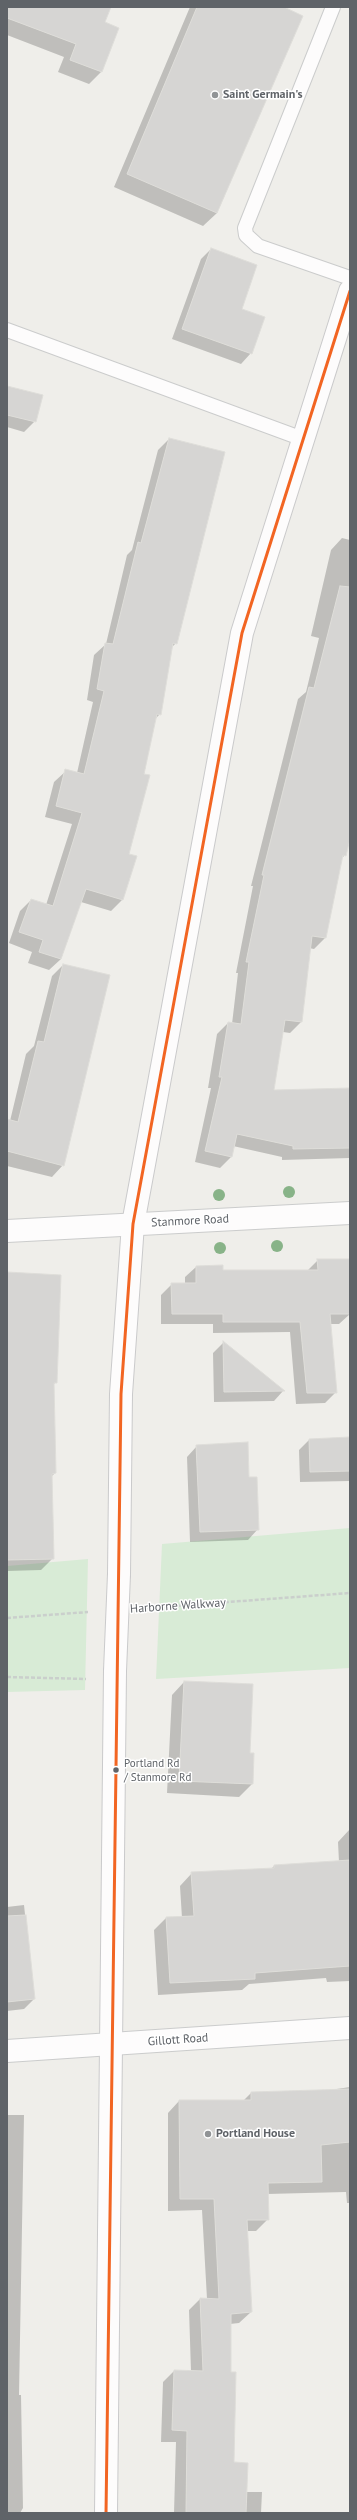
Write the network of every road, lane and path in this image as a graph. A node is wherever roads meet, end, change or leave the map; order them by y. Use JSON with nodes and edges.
{"nodes":[{"id":1,"x":334,"y":7,"type":"edge"},
{"id":2,"x":350,"y":278,"type":"edge"},
{"id":3,"x":350,"y":291,"type":"edge"},
{"id":4,"x":7,"y":330,"type":"edge"},
{"id":5,"x":303,"y":439,"type":"junction"},
{"id":6,"x":350,"y":1213,"type":"edge"},
{"id":7,"x":134,"y":1224,"type":"junction"},
{"id":8,"x":7,"y":1231,"type":"edge"},
{"id":9,"x":350,"y":1593,"type":"edge"},
{"id":10,"x":143,"y":1608,"type":"dead end"},
{"id":11,"x":95,"y":1612,"type":"dead end"},
{"id":12,"x":7,"y":1618,"type":"edge"},
{"id":13,"x":7,"y":1676,"type":"edge"},
{"id":14,"x":116,"y":1676,"type":"junction"},
{"id":15,"x":350,"y":2028,"type":"edge"},
{"id":16,"x":110,"y":2043,"type":"junction"},
{"id":17,"x":7,"y":2051,"type":"edge"},
{"id":18,"x":106,"y":2513,"type":"edge"}],
"edges":[{"from":1,"to":2,"type":"lane"},
{"from":3,"to":5,"type":"main road"},
{"from":4,"to":5,"type":"lane"},
{"from":5,"to":7,"type":"main road"},
{"from":6,"to":7,"type":"main road","name":"Stanmore Road"},
{"from":7,"to":8,"type":"main road","name":"Stanmore Road"},
{"from":7,"to":14,"type":"main road","bridge":true},
{"from":9,"to":10,"type":"path","name":"Harborne Walkway"},
{"from":11,"to":12,"type":"path"},
{"from":13,"to":14,"type":"path"},
{"from":14,"to":16,"type":"main road"},
{"from":15,"to":16,"type":"main road","name":"Gillott Road"},
{"from":16,"to":17,"type":"main road","name":"Gillott Road"},
{"from":16,"to":18,"type":"main road"}]}
